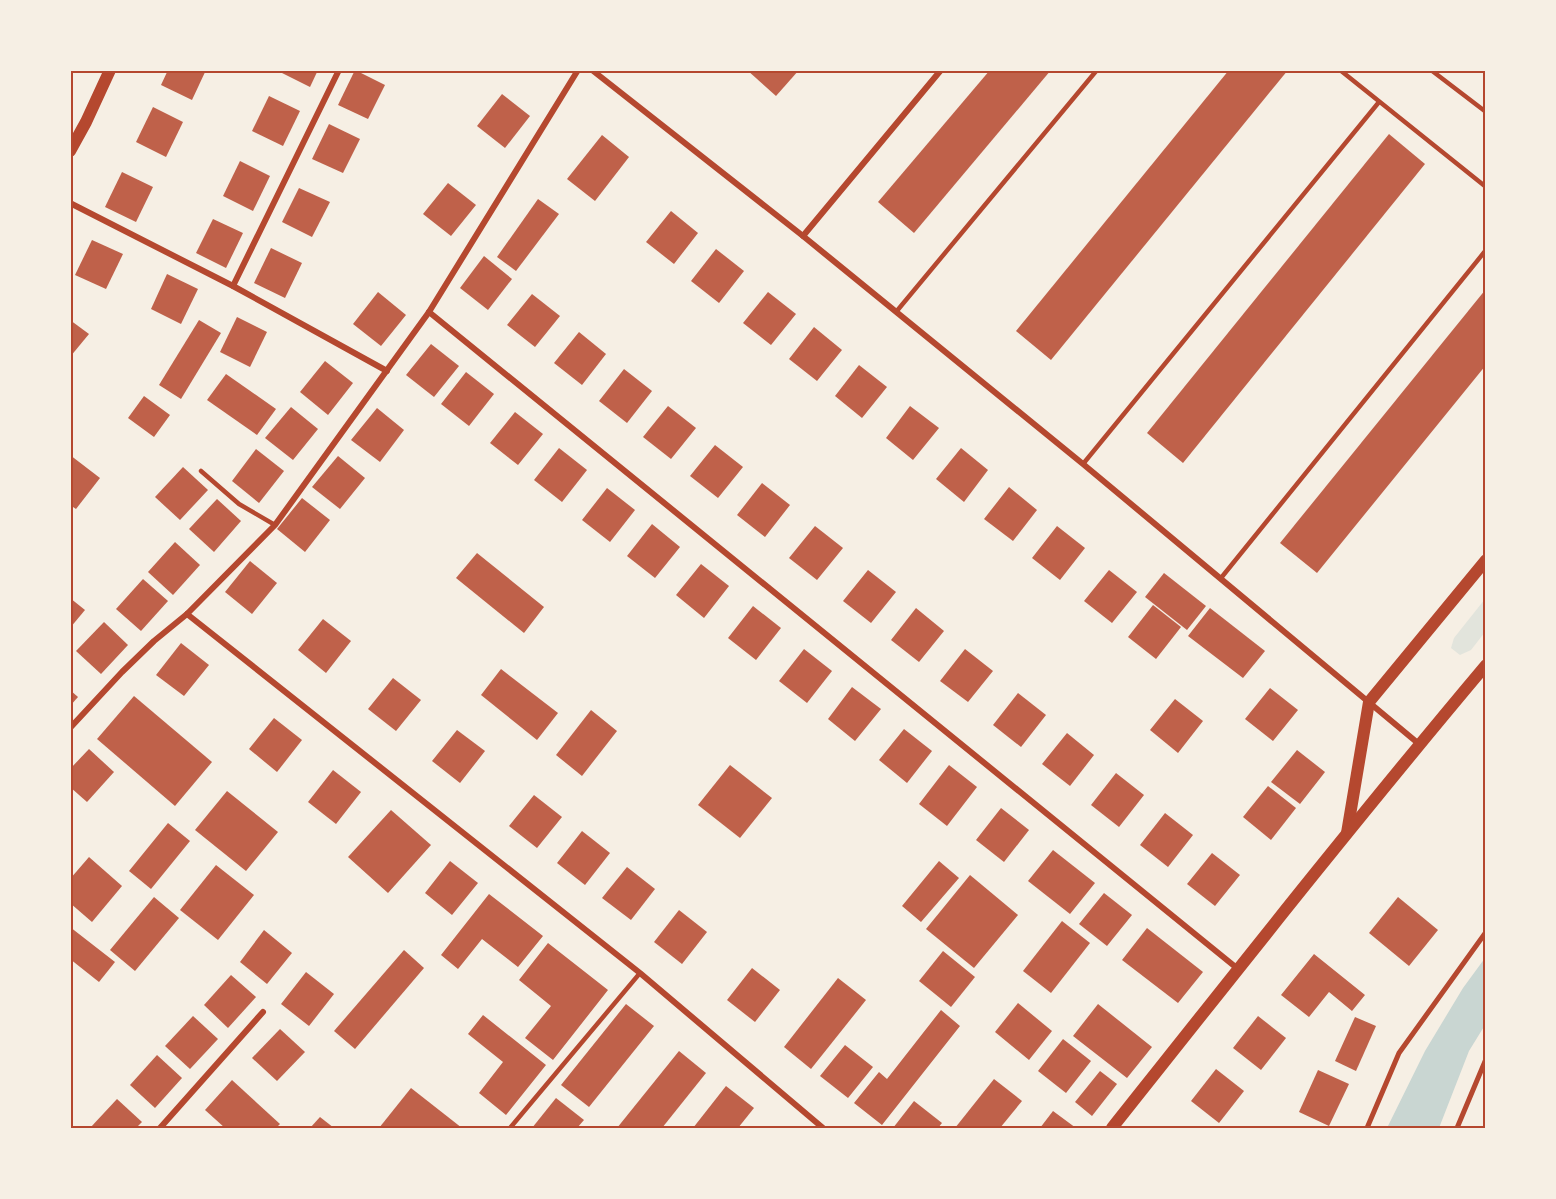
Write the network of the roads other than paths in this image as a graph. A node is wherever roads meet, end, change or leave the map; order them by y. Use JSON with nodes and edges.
{"nodes":[{"id":1,"x":110,"y":70,"type":"edge"},
{"id":2,"x":339,"y":70,"type":"edge"},
{"id":3,"x":578,"y":70,"type":"edge"},
{"id":4,"x":592,"y":70,"type":"edge"},
{"id":5,"x":941,"y":70,"type":"edge"},
{"id":6,"x":1097,"y":70,"type":"edge"},
{"id":7,"x":1340,"y":70,"type":"edge"},
{"id":8,"x":1431,"y":70,"type":"edge"},
{"id":9,"x":1379,"y":102,"type":"junction"},
{"id":10,"x":1485,"y":112,"type":"edge"},
{"id":11,"x":70,"y":151,"type":"edge"},
{"id":12,"x":1485,"y":186,"type":"edge"},
{"id":13,"x":70,"y":203,"type":"edge"},
{"id":14,"x":803,"y":236,"type":"junction"},
{"id":15,"x":1485,"y":250,"type":"edge"},
{"id":16,"x":233,"y":286,"type":"junction"},
{"id":17,"x":429,"y":312,"type":"junction"},
{"id":18,"x":896,"y":312,"type":"junction"},
{"id":19,"x":387,"y":371,"type":"junction"},
{"id":20,"x":1083,"y":464,"type":"junction"},
{"id":21,"x":201,"y":471,"type":"dead end"},
{"id":22,"x":274,"y":525,"type":"junction"},
{"id":23,"x":1485,"y":560,"type":"edge"},
{"id":24,"x":1221,"y":578,"type":"junction"},
{"id":25,"x":187,"y":614,"type":"junction"},
{"id":26,"x":1485,"y":665,"type":"edge"},
{"id":27,"x":1369,"y":702,"type":"junction"},
{"id":28,"x":70,"y":729,"type":"edge"},
{"id":29,"x":1419,"y":744,"type":"junction"},
{"id":30,"x":1347,"y":834,"type":"junction"},
{"id":31,"x":1485,"y":932,"type":"edge"},
{"id":32,"x":1238,"y":969,"type":"junction"},
{"id":33,"x":640,"y":973,"type":"junction"},
{"id":34,"x":263,"y":1012,"type":"dead end"},
{"id":35,"x":1485,"y":1059,"type":"edge"},
{"id":36,"x":160,"y":1128,"type":"edge"},
{"id":37,"x":510,"y":1128,"type":"edge"},
{"id":38,"x":823,"y":1128,"type":"edge"},
{"id":39,"x":1112,"y":1128,"type":"edge"},
{"id":40,"x":1367,"y":1128,"type":"edge"},
{"id":41,"x":1457,"y":1128,"type":"edge"}],
"edges":[{"from":1,"to":11,"type":"main road"},
{"from":2,"to":16,"type":"street"},
{"from":3,"to":17,"type":"street"},
{"from":4,"to":14,"type":"street"},
{"from":5,"to":14,"type":"street"},
{"from":6,"to":18,"type":"lane"},
{"from":7,"to":9,"type":"lane"},
{"from":8,"to":10,"type":"lane"},
{"from":9,"to":12,"type":"lane"},
{"from":9,"to":20,"type":"lane"},
{"from":13,"to":16,"type":"street"},
{"from":14,"to":18,"type":"street"},
{"from":15,"to":24,"type":"lane"},
{"from":16,"to":19,"type":"street"},
{"from":17,"to":19,"type":"street"},
{"from":17,"to":32,"type":"street"},
{"from":18,"to":20,"type":"street"},
{"from":19,"to":22,"type":"street"},
{"from":20,"to":24,"type":"street"},
{"from":21,"to":22,"type":"lane"},
{"from":22,"to":25,"type":"street"},
{"from":23,"to":27,"type":"main road"},
{"from":24,"to":27,"type":"street"},
{"from":25,"to":28,"type":"street"},
{"from":25,"to":33,"type":"street"},
{"from":26,"to":29,"type":"main road"},
{"from":27,"to":29,"type":"street"},
{"from":27,"to":30,"type":"main road"},
{"from":29,"to":30,"type":"main road"},
{"from":30,"to":32,"type":"main road"},
{"from":31,"to":40,"type":"street"},
{"from":32,"to":39,"type":"main road"},
{"from":33,"to":37,"type":"lane"},
{"from":33,"to":38,"type":"street"},
{"from":34,"to":36,"type":"street"},
{"from":35,"to":41,"type":"street"}]}
